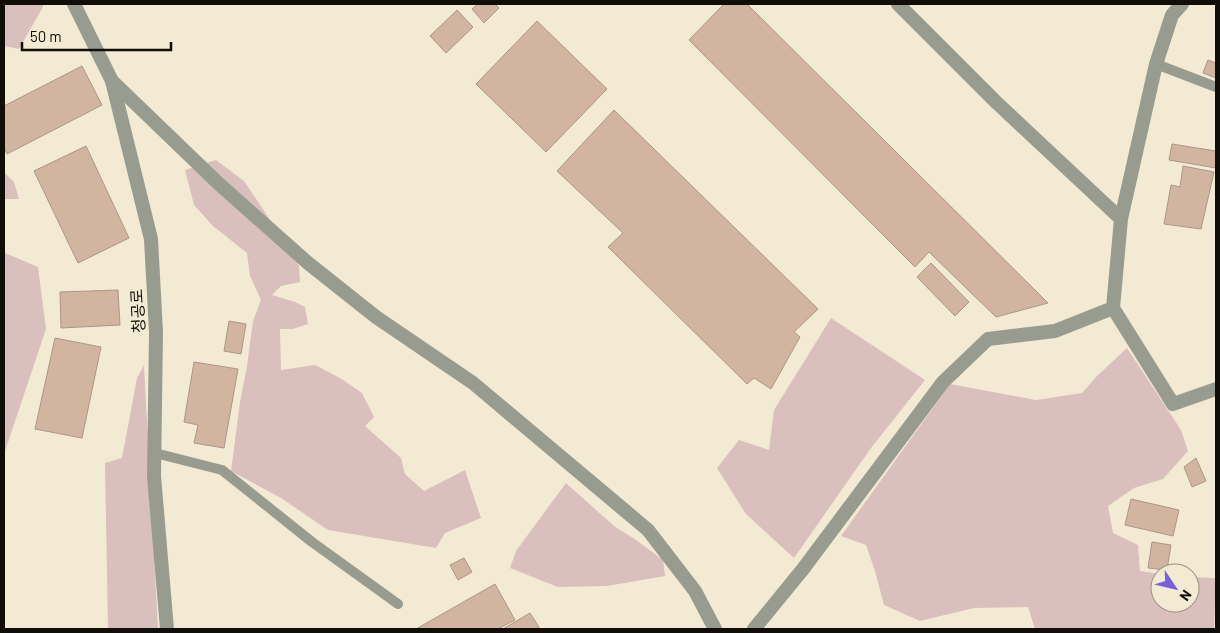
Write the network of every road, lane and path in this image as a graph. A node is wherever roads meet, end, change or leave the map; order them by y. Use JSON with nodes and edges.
{"nodes":[{"id":1,"x":74,"y":4,"type":"edge"},
{"id":2,"x":898,"y":4,"type":"edge"},
{"id":3,"x":1182,"y":4,"type":"edge"},
{"id":4,"x":1156,"y":64,"type":"junction"},
{"id":5,"x":112,"y":82,"type":"junction"},
{"id":6,"x":1216,"y":87,"type":"edge"},
{"id":7,"x":1121,"y":218,"type":"junction"},
{"id":8,"x":1113,"y":308,"type":"junction"},
{"id":9,"x":1216,"y":390,"type":"edge"},
{"id":10,"x":155,"y":454,"type":"junction"},
{"id":11,"x":398,"y":604,"type":"dead end"},
{"id":12,"x":167,"y":629,"type":"edge"},
{"id":13,"x":715,"y":629,"type":"edge"},
{"id":14,"x":754,"y":629,"type":"edge"}],
"edges":[{"from":1,"to":5,"type":"street","name":"청공로"},
{"from":2,"to":7,"type":"street"},
{"from":3,"to":4,"type":"street"},
{"from":4,"to":6,"type":"lane"},
{"from":4,"to":7,"type":"street"},
{"from":5,"to":10,"type":"street","name":"청공로"},
{"from":5,"to":13,"type":"street"},
{"from":7,"to":8,"type":"street"},
{"from":8,"to":9,"type":"street"},
{"from":8,"to":14,"type":"street"},
{"from":10,"to":11,"type":"lane"},
{"from":10,"to":12,"type":"street","name":"청공로"}]}
